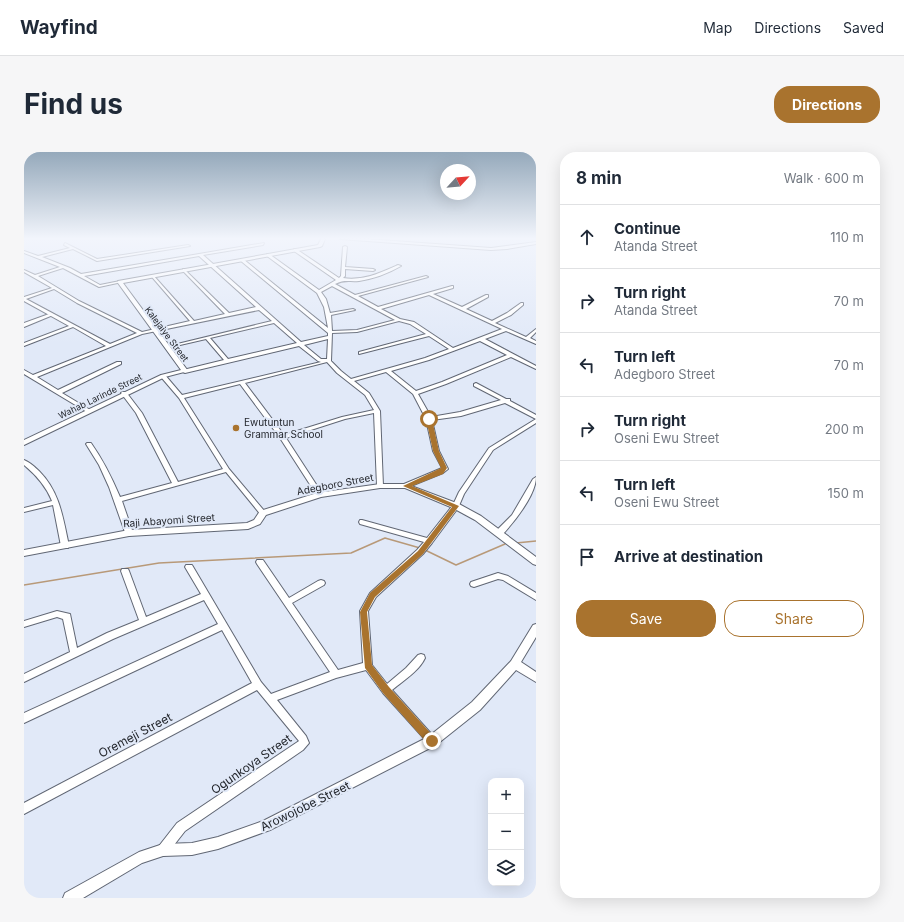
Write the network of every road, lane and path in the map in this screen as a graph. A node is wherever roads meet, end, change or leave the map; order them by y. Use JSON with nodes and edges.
{"nodes":[{"id":1,"x":30,"y":274,"type":"edge"},
{"id":2,"x":42,"y":274,"type":"edge"},
{"id":3,"x":79,"y":274,"type":"edge"},
{"id":4,"x":89,"y":274,"type":"edge"},
{"id":5,"x":164,"y":274,"type":"edge"},
{"id":6,"x":188,"y":274,"type":"edge"},
{"id":7,"x":222,"y":274,"type":"edge"},
{"id":8,"x":258,"y":274,"type":"edge"},
{"id":9,"x":294,"y":274,"type":"edge"},
{"id":10,"x":331,"y":274,"type":"edge"},
{"id":11,"x":343,"y":274,"type":"edge"},
{"id":12,"x":380,"y":274,"type":"edge"},
{"id":13,"x":82,"y":275,"type":"junction"},
{"id":14,"x":35,"y":276,"type":"junction"},
{"id":15,"x":152,"y":276,"type":"junction"},
{"id":16,"x":426,"y":276,"type":"dead end"},
{"id":17,"x":340,"y":280,"type":"junction"},
{"id":18,"x":120,"y":282,"type":"junction"},
{"id":19,"x":332,"y":284,"type":"junction"},
{"id":20,"x":99,"y":286,"type":"junction"},
{"id":21,"x":452,"y":287,"type":"dead end"},
{"id":22,"x":55,"y":288,"type":"junction"},
{"id":23,"x":107,"y":291,"type":"dead end"},
{"id":24,"x":319,"y":292,"type":"junction"},
{"id":25,"x":430,"y":294,"type":"junction"},
{"id":26,"x":354,"y":296,"type":"junction"},
{"id":27,"x":487,"y":296,"type":"dead end"},
{"id":28,"x":24,"y":298,"type":"edge"},
{"id":29,"x":522,"y":304,"type":"dead end"},
{"id":30,"x":260,"y":308,"type":"junction"},
{"id":31,"x":378,"y":308,"type":"junction"},
{"id":32,"x":462,"y":309,"type":"junction"},
{"id":33,"x":353,"y":310,"type":"dead end"},
{"id":34,"x":228,"y":314,"type":"junction"},
{"id":35,"x":329,"y":314,"type":"junction"},
{"id":36,"x":51,"y":315,"type":"junction"},
{"id":37,"x":399,"y":320,"type":"junction"},
{"id":38,"x":193,"y":322,"type":"junction"},
{"id":39,"x":275,"y":322,"type":"junction"},
{"id":40,"x":493,"y":322,"type":"junction"},
{"id":41,"x":24,"y":325,"type":"edge"},
{"id":42,"x":72,"y":326,"type":"junction"},
{"id":43,"x":507,"y":329,"type":"junction"},
{"id":44,"x":155,"y":330,"type":"junction"},
{"id":45,"x":536,"y":330,"type":"edge"},
{"id":46,"x":141,"y":333,"type":"junction"},
{"id":47,"x":330,"y":334,"type":"junction"},
{"id":48,"x":429,"y":335,"type":"junction"},
{"id":49,"x":207,"y":338,"type":"junction"},
{"id":50,"x":481,"y":339,"type":"junction"},
{"id":51,"x":526,"y":339,"type":"junction"},
{"id":52,"x":536,"y":343,"type":"edge"},
{"id":53,"x":300,"y":344,"type":"junction"},
{"id":54,"x":24,"y":345,"type":"edge"},
{"id":55,"x":108,"y":345,"type":"junction"},
{"id":56,"x":166,"y":347,"type":"junction"},
{"id":57,"x":453,"y":350,"type":"junction"},
{"id":58,"x":361,"y":353,"type":"dead end"},
{"id":59,"x":510,"y":355,"type":"junction"},
{"id":60,"x":227,"y":361,"type":"junction"},
{"id":61,"x":329,"y":361,"type":"junction"},
{"id":62,"x":119,"y":363,"type":"dead end"},
{"id":63,"x":536,"y":368,"type":"edge"},
{"id":64,"x":386,"y":370,"type":"junction"},
{"id":65,"x":185,"y":371,"type":"junction"},
{"id":66,"x":24,"y":372,"type":"edge"},
{"id":67,"x":163,"y":376,"type":"junction"},
{"id":68,"x":33,"y":377,"type":"junction"},
{"id":69,"x":351,"y":380,"type":"junction"},
{"id":70,"x":242,"y":383,"type":"junction"},
{"id":71,"x":476,"y":385,"type":"dead end"},
{"id":72,"x":59,"y":392,"type":"junction"},
{"id":73,"x":124,"y":393,"type":"junction"},
{"id":74,"x":415,"y":393,"type":"junction"},
{"id":75,"x":181,"y":397,"type":"junction"},
{"id":76,"x":508,"y":400,"type":"junction"},
{"id":77,"x":90,"y":411,"type":"junction"},
{"id":78,"x":377,"y":411,"type":"junction"},
{"id":79,"x":536,"y":417,"type":"edge"},
{"id":80,"x":429,"y":419,"type":"junction"},
{"id":81,"x":536,"y":420,"type":"edge"},
{"id":82,"x":283,"y":436,"type":"junction"},
{"id":83,"x":24,"y":443,"type":"edge"},
{"id":84,"x":89,"y":444,"type":"dead end"},
{"id":85,"x":24,"y":462,"type":"edge"},
{"id":86,"x":227,"y":470,"type":"junction"},
{"id":87,"x":536,"y":478,"type":"edge"},
{"id":88,"x":176,"y":484,"type":"junction"},
{"id":89,"x":380,"y":486,"type":"junction"},
{"id":90,"x":406,"y":486,"type":"junction"},
{"id":91,"x":320,"y":495,"type":"junction"},
{"id":92,"x":119,"y":500,"type":"junction"},
{"id":93,"x":56,"y":502,"type":"junction"},
{"id":94,"x":456,"y":506,"type":"junction"},
{"id":95,"x":24,"y":510,"type":"edge"},
{"id":96,"x":263,"y":513,"type":"junction"},
{"id":97,"x":362,"y":522,"type":"dead end"},
{"id":98,"x":128,"y":533,"type":"junction"},
{"id":99,"x":499,"y":533,"type":"junction"},
{"id":100,"x":65,"y":546,"type":"junction"},
{"id":101,"x":425,"y":547,"type":"junction"},
{"id":102,"x":24,"y":553,"type":"edge"},
{"id":103,"x":260,"y":562,"type":"dead end"},
{"id":104,"x":536,"y":562,"type":"edge"},
{"id":105,"x":189,"y":567,"type":"dead end"},
{"id":106,"x":125,"y":571,"type":"dead end"},
{"id":107,"x":321,"y":583,"type":"dead end"},
{"id":108,"x":474,"y":584,"type":"dead end"},
{"id":109,"x":205,"y":596,"type":"junction"},
{"id":110,"x":536,"y":596,"type":"edge"},
{"id":111,"x":288,"y":602,"type":"junction"},
{"id":112,"x":143,"y":621,"type":"junction"},
{"id":113,"x":24,"y":624,"type":"edge"},
{"id":114,"x":223,"y":626,"type":"junction"},
{"id":115,"x":536,"y":628,"type":"edge"},
{"id":116,"x":74,"y":652,"type":"junction"},
{"id":117,"x":421,"y":658,"type":"dead end"},
{"id":118,"x":515,"y":664,"type":"junction"},
{"id":119,"x":368,"y":666,"type":"junction"},
{"id":120,"x":336,"y":674,"type":"junction"},
{"id":121,"x":536,"y":677,"type":"edge"},
{"id":122,"x":24,"y":678,"type":"edge"},
{"id":123,"x":258,"y":685,"type":"junction"},
{"id":124,"x":386,"y":690,"type":"junction"},
{"id":125,"x":270,"y":698,"type":"junction"},
{"id":126,"x":24,"y":718,"type":"edge"},
{"id":127,"x":432,"y":741,"type":"junction"},
{"id":128,"x":24,"y":809,"type":"edge"},
{"id":129,"x":162,"y":850,"type":"junction"},
{"id":130,"x":70,"y":898,"type":"edge"}],
"edges":[{"from":1,"to":14,"type":"street"},
{"from":2,"to":14,"type":"street"},
{"from":3,"to":13,"type":"street"},
{"from":4,"to":13,"type":"street"},
{"from":5,"to":15,"type":"street"},
{"from":6,"to":34,"type":"street"},
{"from":7,"to":30,"type":"street"},
{"from":8,"to":47,"type":"street"},
{"from":9,"to":24,"type":"street"},
{"from":10,"to":17,"type":"street"},
{"from":11,"to":17,"type":"street"},
{"from":12,"to":17,"type":"street"},
{"from":13,"to":20,"type":"street"},
{"from":14,"to":22,"type":"street"},
{"from":15,"to":18,"type":"street"},
{"from":15,"to":38,"type":"street"},
{"from":16,"to":26,"type":"street"},
{"from":17,"to":19,"type":"street"},
{"from":18,"to":20,"type":"street"},
{"from":18,"to":44,"type":"street","name":"Kalejaiye Street"},
{"from":19,"to":24,"type":"street"},
{"from":19,"to":26,"type":"street"},
{"from":20,"to":23,"type":"street"},
{"from":21,"to":25,"type":"street"},
{"from":22,"to":28,"type":"street"},
{"from":22,"to":46,"type":"street"},
{"from":24,"to":35,"type":"street"},
{"from":25,"to":31,"type":"street"},
{"from":25,"to":32,"type":"street"},
{"from":26,"to":31,"type":"street"},
{"from":27,"to":32,"type":"street"},
{"from":28,"to":36,"type":"street"},
{"from":29,"to":40,"type":"street"},
{"from":30,"to":34,"type":"street"},
{"from":30,"to":39,"type":"street"},
{"from":31,"to":37,"type":"street"},
{"from":32,"to":40,"type":"street"},
{"from":33,"to":35,"type":"street"},
{"from":34,"to":38,"type":"street"},
{"from":35,"to":47,"type":"street"},
{"from":36,"to":41,"type":"street"},
{"from":36,"to":42,"type":"street"},
{"from":37,"to":47,"type":"street"},
{"from":37,"to":48,"type":"street"},
{"from":38,"to":44,"type":"street"},
{"from":39,"to":49,"type":"street"},
{"from":39,"to":53,"type":"street"},
{"from":40,"to":43,"type":"street"},
{"from":42,"to":54,"type":"street"},
{"from":42,"to":55,"type":"street"},
{"from":43,"to":50,"type":"street"},
{"from":43,"to":51,"type":"street"},
{"from":44,"to":46,"type":"street"},
{"from":44,"to":56,"type":"street","name":"Kalejaiye Street"},
{"from":45,"to":51,"type":"street"},
{"from":46,"to":55,"type":"street"},
{"from":47,"to":53,"type":"street"},
{"from":47,"to":61,"type":"street"},
{"from":48,"to":57,"type":"street"},
{"from":48,"to":58,"type":"street"},
{"from":49,"to":56,"type":"street"},
{"from":49,"to":60,"type":"street"},
{"from":50,"to":57,"type":"street"},
{"from":50,"to":59,"type":"street"},
{"from":51,"to":52,"type":"street"},
{"from":53,"to":60,"type":"street"},
{"from":53,"to":61,"type":"street"},
{"from":55,"to":68,"type":"street"},
{"from":56,"to":65,"type":"street","name":"Kalejaiye Street"},
{"from":57,"to":64,"type":"street"},
{"from":59,"to":63,"type":"street"},
{"from":59,"to":74,"type":"street"},
{"from":60,"to":65,"type":"street"},
{"from":61,"to":69,"type":"street"},
{"from":61,"to":70,"type":"street"},
{"from":62,"to":72,"type":"street"},
{"from":64,"to":69,"type":"street"},
{"from":64,"to":74,"type":"street"},
{"from":65,"to":67,"type":"street","name":"Wahab Larinde Street"},
{"from":66,"to":68,"type":"street"},
{"from":67,"to":73,"type":"street","name":"Wahab Larinde Street"},
{"from":67,"to":75,"type":"street"},
{"from":68,"to":72,"type":"street"},
{"from":69,"to":78,"type":"street"},
{"from":70,"to":75,"type":"street"},
{"from":70,"to":82,"type":"street"},
{"from":71,"to":76,"type":"street"},
{"from":72,"to":77,"type":"street"},
{"from":73,"to":77,"type":"street","name":"Wahab Larinde Street"},
{"from":73,"to":88,"type":"street"},
{"from":74,"to":80,"type":"street"},
{"from":75,"to":86,"type":"street"},
{"from":76,"to":79,"type":"street"},
{"from":76,"to":80,"type":"street"},
{"from":77,"to":83,"type":"street","name":"Wahab Larinde Street"},
{"from":78,"to":82,"type":"street"},
{"from":78,"to":89,"type":"street"},
{"from":80,"to":90,"type":"street"},
{"from":81,"to":94,"type":"street"},
{"from":82,"to":91,"type":"street"},
{"from":84,"to":92,"type":"street"},
{"from":85,"to":93,"type":"street"},
{"from":86,"to":88,"type":"street"},
{"from":86,"to":96,"type":"street"},
{"from":87,"to":99,"type":"street"},
{"from":88,"to":92,"type":"street"},
{"from":89,"to":90,"type":"street","name":"Adegboro Street"},
{"from":89,"to":91,"type":"street","name":"Adegboro Street"},
{"from":90,"to":94,"type":"street","name":"Adegboro Street"},
{"from":91,"to":96,"type":"street","name":"Adegboro Street"},
{"from":92,"to":98,"type":"street"},
{"from":93,"to":95,"type":"street"},
{"from":93,"to":100,"type":"street"},
{"from":94,"to":99,"type":"street","name":"Adegboro Street"},
{"from":94,"to":101,"type":"street"},
{"from":96,"to":98,"type":"street","name":"Raji Abayomi Street"},
{"from":97,"to":101,"type":"street"},
{"from":98,"to":100,"type":"street","name":"Raji Abayomi Street"},
{"from":99,"to":104,"type":"street","name":"Adegboro Street"},
{"from":100,"to":102,"type":"street","name":"Raji Abayomi Street"},
{"from":101,"to":119,"type":"street"},
{"from":103,"to":111,"type":"street"},
{"from":105,"to":109,"type":"street","name":"Ogunkoya Street"},
{"from":106,"to":112,"type":"street"},
{"from":107,"to":111,"type":"street"},
{"from":108,"to":110,"type":"street"},
{"from":109,"to":112,"type":"street"},
{"from":109,"to":114,"type":"street","name":"Ogunkoya Street"},
{"from":111,"to":120,"type":"street"},
{"from":112,"to":116,"type":"street"},
{"from":113,"to":116,"type":"street"},
{"from":114,"to":123,"type":"street","name":"Ogunkoya Street"},
{"from":114,"to":126,"type":"street"},
{"from":115,"to":118,"type":"street","name":"Arowojobe Street"},
{"from":116,"to":122,"type":"street"},
{"from":117,"to":124,"type":"street"},
{"from":118,"to":121,"type":"street"},
{"from":118,"to":127,"type":"street","name":"Arowojobe Street"},
{"from":119,"to":120,"type":"street"},
{"from":119,"to":124,"type":"street"},
{"from":120,"to":125,"type":"street"},
{"from":123,"to":125,"type":"street","name":"Ogunkoya Street"},
{"from":123,"to":128,"type":"street","name":"Oremeji Street"},
{"from":124,"to":127,"type":"street"},
{"from":125,"to":129,"type":"street","name":"Ogunkoya Street"},
{"from":127,"to":129,"type":"street","name":"Arowojobe Street"},
{"from":129,"to":130,"type":"street","name":"Arowojobe Street"}]}
